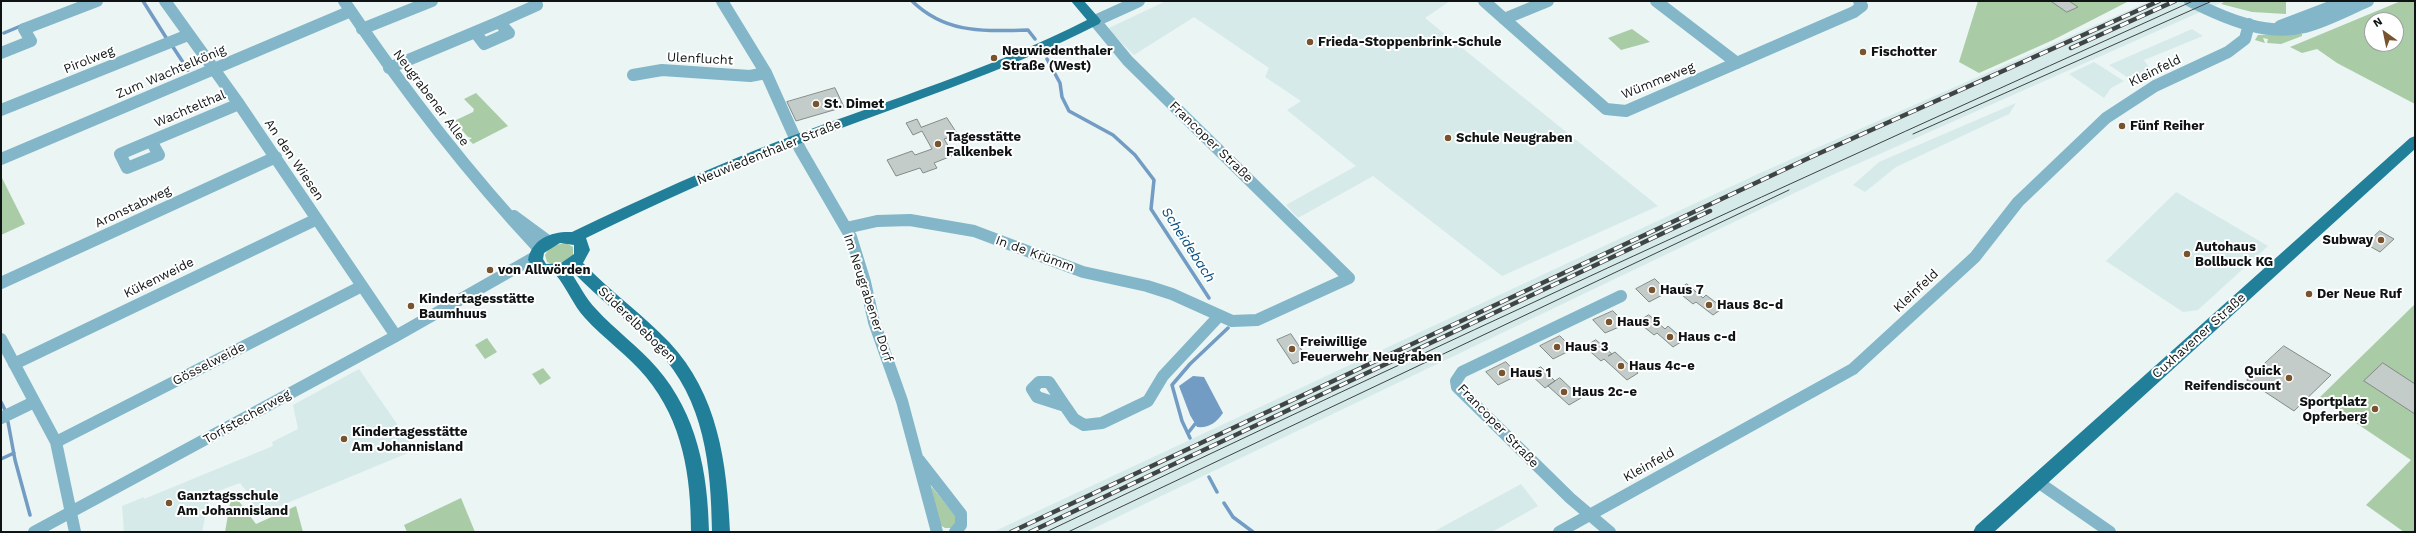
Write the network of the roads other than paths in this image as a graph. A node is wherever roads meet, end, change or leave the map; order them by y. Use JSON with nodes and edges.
{"nodes":[{"id":1,"x":97,"y":1,"type":"edge"},
{"id":2,"x":165,"y":1,"type":"edge"},
{"id":3,"x":344,"y":1,"type":"edge"},
{"id":4,"x":432,"y":1,"type":"edge"},
{"id":5,"x":722,"y":1,"type":"edge"},
{"id":6,"x":1077,"y":1,"type":"edge"},
{"id":7,"x":1139,"y":1,"type":"edge"},
{"id":8,"x":1484,"y":1,"type":"edge"},
{"id":9,"x":1548,"y":1,"type":"edge"},
{"id":10,"x":1656,"y":1,"type":"edge"},
{"id":11,"x":1859,"y":1,"type":"edge"},
{"id":12,"x":2190,"y":1,"type":"edge"},
{"id":13,"x":2346,"y":1,"type":"edge"},
{"id":14,"x":2368,"y":1,"type":"edge"},
{"id":15,"x":537,"y":4,"type":"dead end"},
{"id":16,"x":351,"y":12,"type":"junction"},
{"id":17,"x":1504,"y":19,"type":"junction"},
{"id":18,"x":1095,"y":21,"type":"junction"},
{"id":19,"x":499,"y":22,"type":"junction"},
{"id":20,"x":2249,"y":24,"type":"junction"},
{"id":21,"x":2273,"y":28,"type":"junction"},
{"id":22,"x":362,"y":29,"type":"junction"},
{"id":23,"x":475,"y":32,"type":"junction"},
{"id":24,"x":188,"y":35,"type":"junction"},
{"id":25,"x":1,"y":53,"type":"edge"},
{"id":26,"x":1737,"y":64,"type":"junction"},
{"id":27,"x":389,"y":68,"type":"junction"},
{"id":28,"x":214,"y":69,"type":"junction"},
{"id":29,"x":766,"y":73,"type":"junction"},
{"id":30,"x":633,"y":75,"type":"dead end"},
{"id":31,"x":239,"y":104,"type":"junction"},
{"id":32,"x":1,"y":110,"type":"edge"},
{"id":33,"x":796,"y":139,"type":"junction"},
{"id":34,"x":151,"y":141,"type":"dead end"},
{"id":35,"x":2415,"y":141,"type":"edge"},
{"id":36,"x":276,"y":157,"type":"junction"},
{"id":37,"x":1,"y":159,"type":"edge"},
{"id":38,"x":317,"y":219,"type":"junction"},
{"id":39,"x":846,"y":228,"type":"junction"},
{"id":40,"x":577,"y":240,"type":"junction"},
{"id":41,"x":540,"y":253,"type":"junction"},
{"id":42,"x":567,"y":266,"type":"junction"},
{"id":43,"x":1349,"y":278,"type":"joint"},
{"id":44,"x":1,"y":283,"type":"edge"},
{"id":45,"x":362,"y":286,"type":"junction"},
{"id":46,"x":1621,"y":296,"type":"dead end"},
{"id":47,"x":1219,"y":316,"type":"junction"},
{"id":48,"x":396,"y":336,"type":"junction"},
{"id":49,"x":2,"y":342,"type":"edge"},
{"id":50,"x":14,"y":364,"type":"junction"},
{"id":51,"x":34,"y":402,"type":"junction"},
{"id":52,"x":1066,"y":406,"type":"dead end"},
{"id":53,"x":1,"y":418,"type":"edge"},
{"id":54,"x":56,"y":442,"type":"junction"},
{"id":55,"x":916,"y":456,"type":"junction"},
{"id":56,"x":2038,"y":482,"type":"junction"},
{"id":57,"x":71,"y":513,"type":"junction"},
{"id":58,"x":1591,"y":514,"type":"junction"},
{"id":59,"x":34,"y":532,"type":"edge"},
{"id":60,"x":75,"y":532,"type":"edge"},
{"id":61,"x":700,"y":532,"type":"edge"},
{"id":62,"x":721,"y":532,"type":"edge"},
{"id":63,"x":937,"y":532,"type":"edge"},
{"id":64,"x":955,"y":532,"type":"edge"},
{"id":65,"x":1559,"y":532,"type":"edge"},
{"id":66,"x":1610,"y":532,"type":"edge"},
{"id":67,"x":1982,"y":532,"type":"edge"},
{"id":68,"x":2110,"y":532,"type":"edge"}],
"edges":[{"from":1,"to":25,"type":"street"},
{"from":2,"to":24,"type":"street","name":"An den Wiesen"},
{"from":3,"to":16,"type":"street","name":"Neugrabener Allee"},
{"from":4,"to":22,"type":"street"},
{"from":5,"to":29,"type":"street","name":"Im Neugrabener Dorf"},
{"from":6,"to":18,"type":"main road","name":"Francoper Straße"},
{"from":7,"to":18,"type":"street","name":"Neuwiedenthaler Straße"},
{"from":8,"to":17,"type":"street","name":"Wümmeweg"},
{"from":9,"to":17,"type":"street"},
{"from":10,"to":26,"type":"street"},
{"from":11,"to":26,"type":"street","name":"Wümmeweg"},
{"from":12,"to":20,"type":"street"},
{"from":13,"to":21,"type":"street"},
{"from":14,"to":21,"type":"street"},
{"from":15,"to":19,"type":"street"},
{"from":16,"to":22,"type":"street","name":"Neugrabener Allee"},
{"from":16,"to":28,"type":"street","name":"Zum Wachtelkönig"},
{"from":17,"to":26,"type":"street","name":"Wümmeweg"},
{"from":18,"to":33,"type":"main road","name":"Neuwiedenthaler Straße"},
{"from":18,"to":43,"type":"street","name":"Francoper Straße"},
{"from":19,"to":23,"type":"street"},
{"from":19,"to":23,"type":"street"},
{"from":20,"to":21,"type":"street"},
{"from":20,"to":58,"type":"street","name":"Kleinfeld"},
{"from":22,"to":27,"type":"street","name":"Neugrabener Allee"},
{"from":23,"to":27,"type":"street"},
{"from":24,"to":28,"type":"street","name":"An den Wiesen"},
{"from":24,"to":32,"type":"street","name":"Pirolweg"},
{"from":27,"to":41,"type":"street","name":"Neugrabener Allee"},
{"from":28,"to":31,"type":"street","name":"An den Wiesen"},
{"from":28,"to":37,"type":"street","name":"Zum Wachtelkönig"},
{"from":29,"to":30,"type":"street","name":"Ulenflucht"},
{"from":29,"to":33,"type":"street","name":"Im Neugrabener Dorf"},
{"from":31,"to":34,"type":"street","name":"Wachtelthal"},
{"from":31,"to":36,"type":"street","name":"An den Wiesen"},
{"from":33,"to":39,"type":"street","name":"Im Neugrabener Dorf"},
{"from":33,"to":40,"type":"main road","name":"Neuwiedenthaler Straße"},
{"from":35,"to":56,"type":"main road","name":"Cuxhavener Straße"},
{"from":36,"to":38,"type":"street","name":"An den Wiesen"},
{"from":36,"to":44,"type":"street","name":"Aronstabweg"},
{"from":38,"to":45,"type":"street","name":"An den Wiesen"},
{"from":38,"to":50,"type":"street","name":"Kükenweide"},
{"from":39,"to":47,"type":"street","name":"In de Krümm"},
{"from":39,"to":55,"type":"street","name":"Im Neugrabener Dorf"},
{"from":40,"to":41,"type":"main road"},
{"from":40,"to":42,"type":"main road"},
{"from":41,"to":42,"type":"main road"},
{"from":41,"to":48,"type":"street","name":"Torfstecherweg"},
{"from":42,"to":61,"type":"main road","name":"Süderelbebogen"},
{"from":42,"to":62,"type":"main road","name":"Süderelbebogen"},
{"from":43,"to":47,"type":"street","name":"In de Krümm"},
{"from":45,"to":48,"type":"street","name":"An den Wiesen"},
{"from":45,"to":54,"type":"street","name":"Gösselweide"},
{"from":46,"to":58,"type":"street","name":"Francoper Straße"},
{"from":47,"to":52,"type":"street"},
{"from":48,"to":57,"type":"street","name":"Torfstecherweg"},
{"from":49,"to":50,"type":"street"},
{"from":50,"to":51,"type":"street"},
{"from":51,"to":53,"type":"street"},
{"from":51,"to":54,"type":"street"},
{"from":54,"to":57,"type":"street"},
{"from":55,"to":63,"type":"street","name":"Im Neugrabener Dorf"},
{"from":55,"to":64,"type":"street","name":"Im Neugrabener Dorf"},
{"from":56,"to":67,"type":"main road","name":"Cuxhavener Straße"},
{"from":56,"to":68,"type":"street"},
{"from":57,"to":59,"type":"street","name":"Torfstecherweg"},
{"from":57,"to":60,"type":"street"},
{"from":58,"to":65,"type":"street","name":"Kleinfeld"},
{"from":58,"to":66,"type":"street","name":"Francoper Straße"}]}
